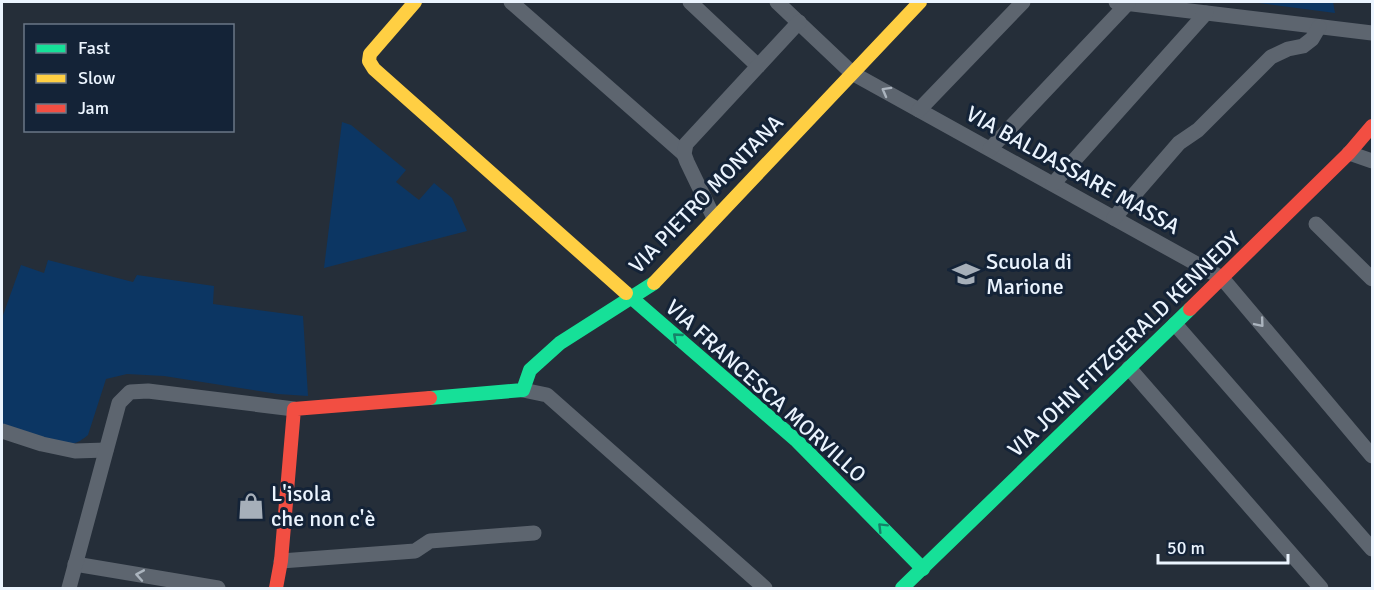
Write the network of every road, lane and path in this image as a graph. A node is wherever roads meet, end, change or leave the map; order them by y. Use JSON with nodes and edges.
{"nodes":[{"id":1,"x":416,"y":2,"type":"edge"},
{"id":2,"x":512,"y":2,"type":"edge"},
{"id":3,"x":690,"y":2,"type":"edge"},
{"id":4,"x":777,"y":2,"type":"edge"},
{"id":5,"x":920,"y":2,"type":"edge"},
{"id":6,"x":1023,"y":2,"type":"edge"},
{"id":7,"x":1122,"y":2,"type":"edge"},
{"id":8,"x":1206,"y":13,"type":"junction"},
{"id":9,"x":799,"y":22,"type":"junction"},
{"id":10,"x":1319,"y":27,"type":"junction"},
{"id":11,"x":1372,"y":33,"type":"edge"},
{"id":12,"x":759,"y":66,"type":"junction"},
{"id":13,"x":852,"y":73,"type":"junction"},
{"id":14,"x":919,"y":110,"type":"junction"},
{"id":15,"x":1372,"y":126,"type":"edge"},
{"id":16,"x":990,"y":149,"type":"junction"},
{"id":17,"x":1349,"y":153,"type":"junction"},
{"id":18,"x":684,"y":154,"type":"junction"},
{"id":19,"x":1372,"y":161,"type":"edge"},
{"id":20,"x":1053,"y":184,"type":"junction"},
{"id":21,"x":714,"y":218,"type":"junction"},
{"id":22,"x":1114,"y":218,"type":"junction"},
{"id":23,"x":1316,"y":224,"type":"dead end"},
{"id":24,"x":1222,"y":278,"type":"junction"},
{"id":25,"x":1372,"y":279,"type":"edge"},
{"id":26,"x":632,"y":298,"type":"junction"},
{"id":27,"x":1175,"y":324,"type":"junction"},
{"id":28,"x":1129,"y":368,"type":"junction"},
{"id":29,"x":523,"y":390,"type":"junction"},
{"id":30,"x":294,"y":409,"type":"junction"},
{"id":31,"x":2,"y":431,"type":"edge"},
{"id":32,"x":106,"y":450,"type":"junction"},
{"id":33,"x":1372,"y":456,"type":"edge"},
{"id":34,"x":534,"y":533,"type":"dead end"},
{"id":35,"x":1372,"y":549,"type":"edge"},
{"id":36,"x":281,"y":561,"type":"junction"},
{"id":37,"x":75,"y":564,"type":"junction"},
{"id":38,"x":923,"y":568,"type":"junction"},
{"id":39,"x":69,"y":588,"type":"edge"},
{"id":40,"x":218,"y":588,"type":"edge"},
{"id":41,"x":276,"y":588,"type":"edge"},
{"id":42,"x":765,"y":588,"type":"edge"},
{"id":43,"x":902,"y":588,"type":"edge"},
{"id":44,"x":1321,"y":588,"type":"edge"}],
"edges":[{"from":1,"to":26,"type":"street","name":"VIA FRANCESCA MORVILLO"},
{"from":2,"to":18,"type":"street"},
{"from":3,"to":12,"type":"street"},
{"from":4,"to":9,"type":"street","name":"VIA BALDASSARE MASSA"},
{"from":5,"to":13,"type":"street","name":"VIA PIETRO MONTANA"},
{"from":6,"to":14,"type":"street"},
{"from":7,"to":8,"type":"street"},
{"from":7,"to":16,"type":"street"},
{"from":8,"to":10,"type":"street"},
{"from":8,"to":20,"type":"street"},
{"from":9,"to":12,"type":"street"},
{"from":9,"to":13,"type":"street","name":"VIA BALDASSARE MASSA"},
{"from":10,"to":11,"type":"street"},
{"from":10,"to":22,"type":"street"},
{"from":12,"to":18,"type":"street"},
{"from":14,"to":13,"type":"street","name":"VIA BALDASSARE MASSA","one_way":true},
{"from":13,"to":21,"type":"street","name":"VIA PIETRO MONTANA"},
{"from":14,"to":16,"type":"street","name":"VIA BALDASSARE MASSA"},
{"from":15,"to":17,"type":"street","name":"VIA JOHN FITZGERALD KENNEDY"},
{"from":16,"to":20,"type":"street","name":"VIA BALDASSARE MASSA"},
{"from":17,"to":19,"type":"street"},
{"from":17,"to":24,"type":"street","name":"VIA JOHN FITZGERALD KENNEDY"},
{"from":18,"to":21,"type":"street"},
{"from":20,"to":22,"type":"street","name":"VIA BALDASSARE MASSA"},
{"from":21,"to":26,"type":"street","name":"VIA PIETRO MONTANA"},
{"from":22,"to":24,"type":"street","name":"VIA BALDASSARE MASSA"},
{"from":23,"to":25,"type":"street"},
{"from":24,"to":27,"type":"street","name":"VIA JOHN FITZGERALD KENNEDY"},
{"from":24,"to":33,"type":"street","name":"VIA BALDASSARE MASSA","one_way":true},
{"from":26,"to":29,"type":"street","name":"VIA PIETRO MONTANA"},
{"from":38,"to":26,"type":"street","name":"VIA FRANCESCA MORVILLO","one_way":true},
{"from":27,"to":28,"type":"street","name":"VIA JOHN FITZGERALD KENNEDY"},
{"from":27,"to":35,"type":"street"},
{"from":28,"to":38,"type":"street","name":"VIA JOHN FITZGERALD KENNEDY"},
{"from":28,"to":44,"type":"street"},
{"from":29,"to":30,"type":"street"},
{"from":29,"to":42,"type":"street"},
{"from":30,"to":32,"type":"street"},
{"from":30,"to":36,"type":"street"},
{"from":31,"to":32,"type":"street"},
{"from":32,"to":37,"type":"street"},
{"from":34,"to":36,"type":"street"},
{"from":36,"to":41,"type":"street"},
{"from":37,"to":39,"type":"street"},
{"from":40,"to":37,"type":"street","one_way":true},
{"from":38,"to":43,"type":"street","name":"VIA JOHN FITZGERALD KENNEDY"}]}
